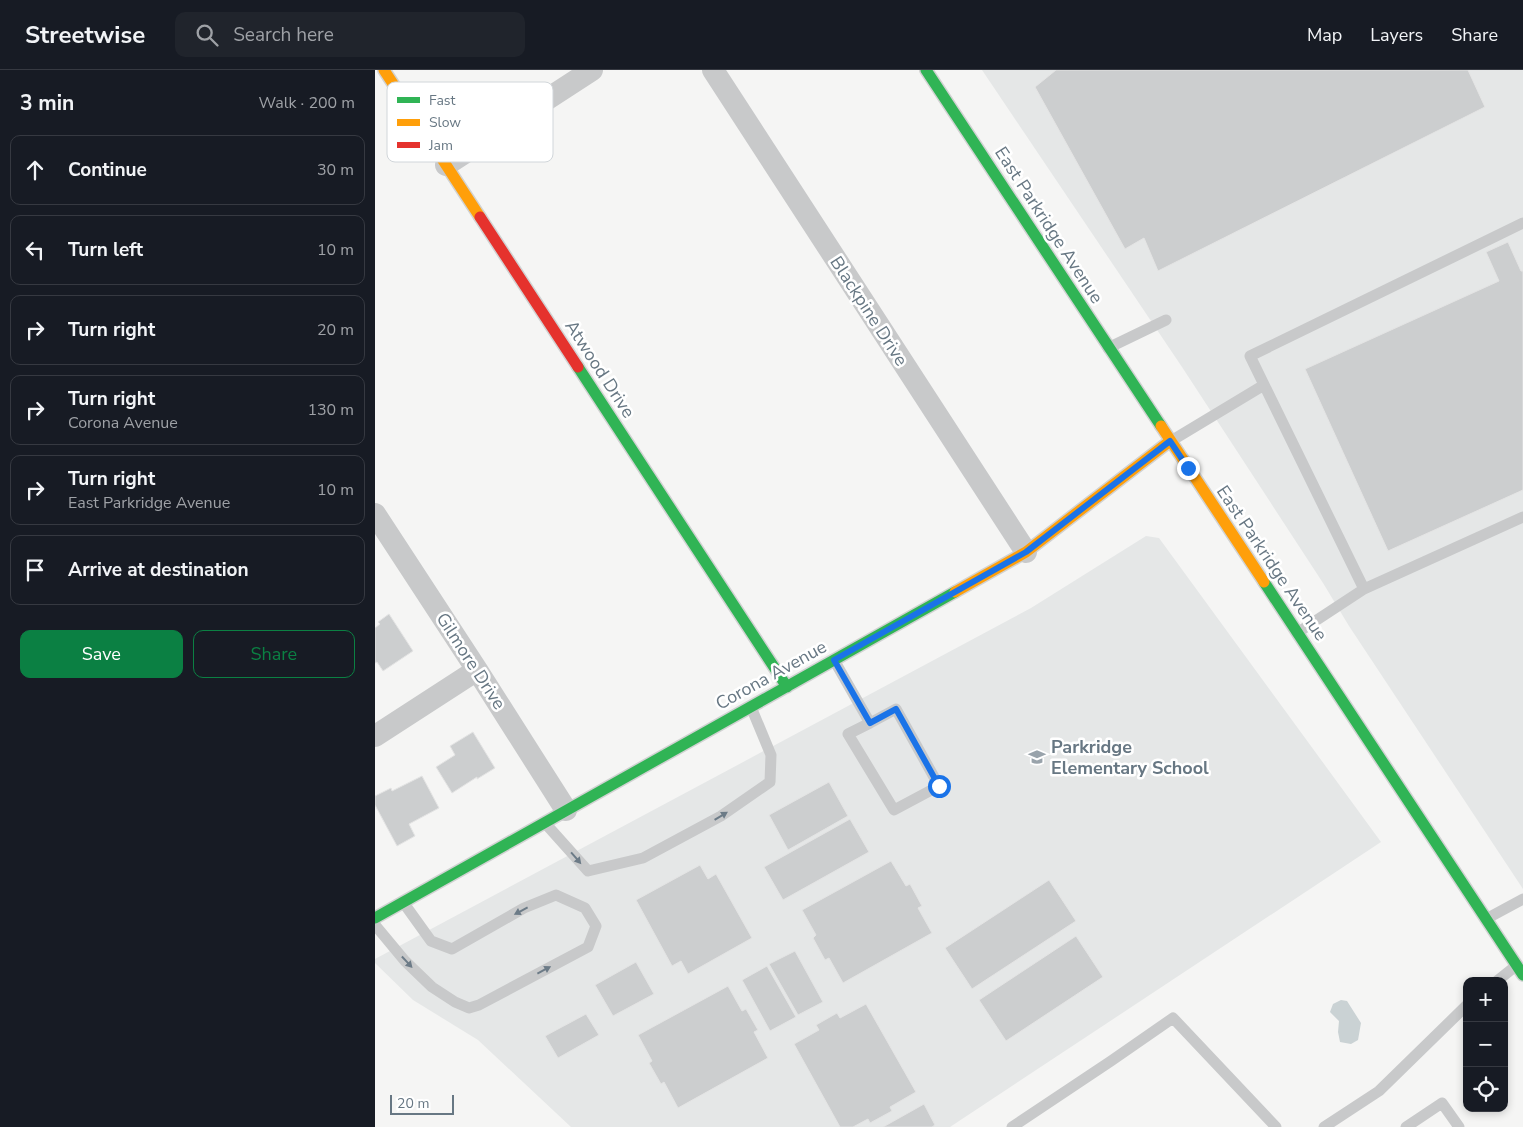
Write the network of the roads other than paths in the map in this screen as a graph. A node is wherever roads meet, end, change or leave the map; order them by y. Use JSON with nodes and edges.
{"nodes":[{"id":1,"x":384,"y":70,"type":"edge"},
{"id":2,"x":592,"y":70,"type":"edge"},
{"id":3,"x":713,"y":70,"type":"edge"},
{"id":4,"x":925,"y":70,"type":"edge"},
{"id":5,"x":392,"y":82,"type":"edge"},
{"id":6,"x":553,"y":96,"type":"edge"},
{"id":7,"x":445,"y":162,"type":"edge"},
{"id":8,"x":452,"y":162,"type":"edge"},
{"id":9,"x":447,"y":165,"type":"junction"},
{"id":10,"x":1523,"y":223,"type":"edge"},
{"id":11,"x":1165,"y":320,"type":"dead end"},
{"id":12,"x":1108,"y":348,"type":"junction"},
{"id":13,"x":1264,"y":386,"type":"junction"},
{"id":14,"x":1170,"y":441,"type":"junction"},
{"id":15,"x":375,"y":514,"type":"edge"},
{"id":16,"x":1523,"y":517,"type":"edge"},
{"id":17,"x":1026,"y":552,"type":"junction"},
{"id":18,"x":1363,"y":589,"type":"junction"},
{"id":19,"x":1297,"y":633,"type":"junction"},
{"id":20,"x":834,"y":660,"type":"junction"},
{"id":21,"x":477,"y":670,"type":"junction"},
{"id":22,"x":787,"y":687,"type":"junction"},
{"id":23,"x":751,"y":707,"type":"junction"},
{"id":24,"x":870,"y":723,"type":"junction"},
{"id":25,"x":375,"y":736,"type":"edge"},
{"id":26,"x":566,"y":810,"type":"junction"},
{"id":27,"x":544,"y":822,"type":"junction"},
{"id":28,"x":1523,"y":900,"type":"edge"},
{"id":29,"x":403,"y":902,"type":"junction"},
{"id":30,"x":375,"y":918,"type":"edge"},
{"id":31,"x":1486,"y":919,"type":"junction"},
{"id":32,"x":375,"y":925,"type":"edge"},
{"id":33,"x":1520,"y":970,"type":"edge"},
{"id":34,"x":1505,"y":977,"type":"edge"},
{"id":35,"x":1463,"y":1009,"type":"edge"},
{"id":36,"x":1012,"y":1127,"type":"edge"},
{"id":37,"x":1276,"y":1127,"type":"edge"},
{"id":38,"x":1323,"y":1127,"type":"edge"},
{"id":39,"x":1406,"y":1127,"type":"edge"},
{"id":40,"x":1459,"y":1127,"type":"edge"}],
"edges":[{"from":1,"to":5,"type":"street","name":"Atwood Drive"},
{"from":2,"to":6,"type":"street"},
{"from":3,"to":17,"type":"street","name":"Blackpine Drive"},
{"from":4,"to":12,"type":"street","name":"East Parkridge Avenue"},
{"from":7,"to":9,"type":"street","name":"Atwood Drive"},
{"from":8,"to":9,"type":"street"},
{"from":9,"to":22,"type":"street","name":"Atwood Drive"},
{"from":10,"to":13,"type":"lane"},
{"from":11,"to":12,"type":"lane"},
{"from":12,"to":14,"type":"street","name":"East Parkridge Avenue"},
{"from":13,"to":14,"type":"lane"},
{"from":13,"to":18,"type":"lane"},
{"from":14,"to":17,"type":"street","name":"Corona Avenue"},
{"from":14,"to":19,"type":"street","name":"East Parkridge Avenue"},
{"from":15,"to":21,"type":"street","name":"Gilmore Drive"},
{"from":16,"to":18,"type":"lane"},
{"from":17,"to":20,"type":"street","name":"Corona Avenue"},
{"from":18,"to":19,"type":"lane"},
{"from":19,"to":31,"type":"street","name":"East Parkridge Avenue"},
{"from":20,"to":22,"type":"street","name":"Corona Avenue"},
{"from":20,"to":24,"type":"lane"},
{"from":21,"to":25,"type":"street"},
{"from":21,"to":26,"type":"street","name":"Gilmore Drive"},
{"from":22,"to":23,"type":"street","name":"Corona Avenue"},
{"from":23,"to":26,"type":"street","name":"Corona Avenue"},
{"from":27,"to":23,"type":"lane","one_way":true},
{"from":24,"to":24,"type":"lane"},
{"from":26,"to":27,"type":"street","name":"Corona Avenue"},
{"from":27,"to":29,"type":"street","name":"Corona Avenue"},
{"from":28,"to":31,"type":"lane"},
{"from":29,"to":30,"type":"street","name":"Corona Avenue"},
{"from":32,"to":29,"type":"lane","one_way":true},
{"from":31,"to":33,"type":"street","name":"East Parkridge Avenue"},
{"from":33,"to":34,"type":"lane"},
{"from":35,"to":38,"type":"lane"},
{"from":36,"to":37,"type":"lane"},
{"from":39,"to":40,"type":"lane"}]}
